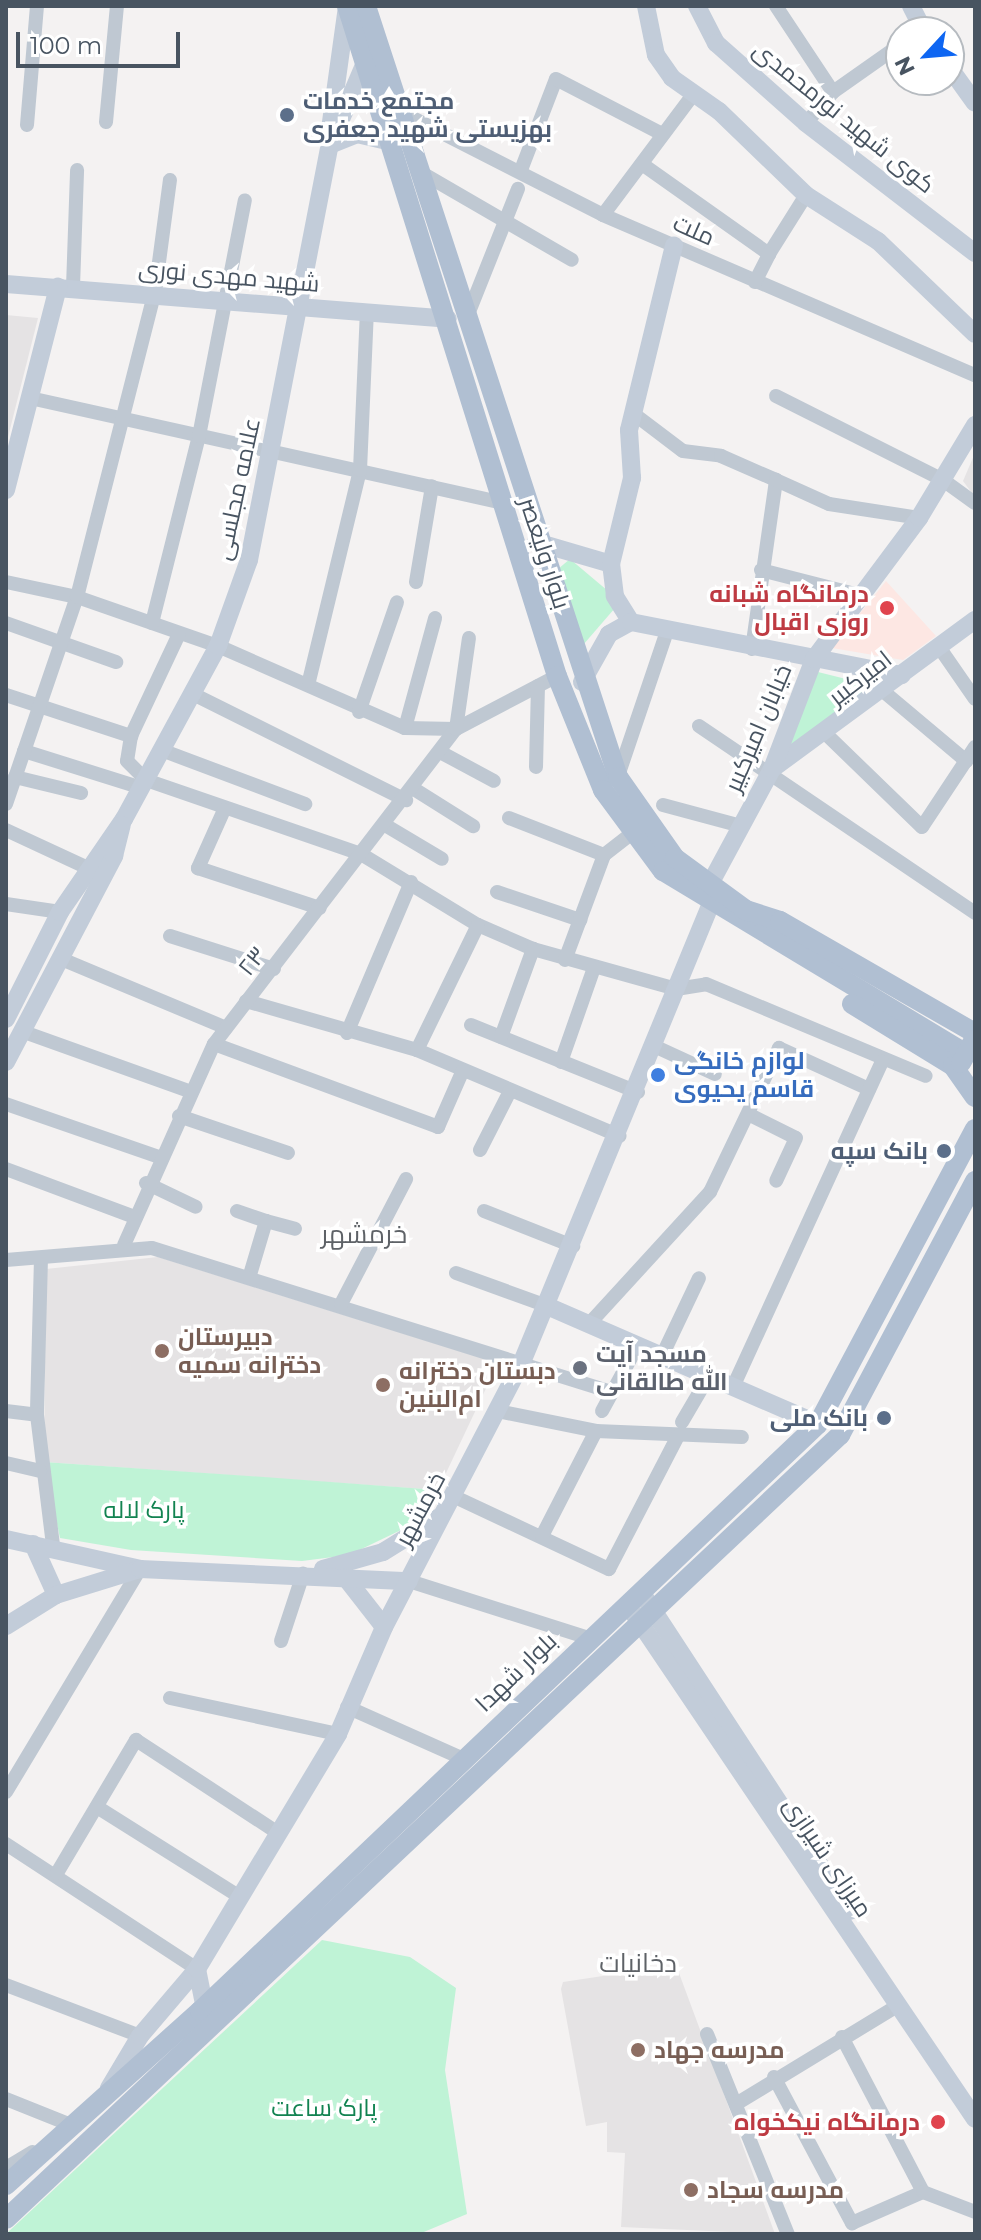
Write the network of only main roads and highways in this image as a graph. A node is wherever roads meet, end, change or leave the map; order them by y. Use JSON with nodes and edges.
{"nodes":[{"id":1,"x":347,"y":6,"type":"edge"},
{"id":2,"x":646,"y":6,"type":"edge"},
{"id":3,"x":697,"y":6,"type":"edge"},
{"id":4,"x":369,"y":10,"type":"edge"},
{"id":5,"x":375,"y":62,"type":"junction"},
{"id":6,"x":333,"y":89,"type":"junction"},
{"id":7,"x":391,"y":142,"type":"junction"},
{"id":8,"x":330,"y":145,"type":"junction"},
{"id":9,"x":674,"y":245,"type":"road end"},
{"id":10,"x":975,"y":253,"type":"edge"},
{"id":11,"x":6,"y":284,"type":"edge"},
{"id":12,"x":66,"y":287,"type":"junction"},
{"id":13,"x":296,"y":306,"type":"junction"},
{"id":14,"x":457,"y":318,"type":"junction"},
{"id":15,"x":975,"y":334,"type":"edge"},
{"id":16,"x":975,"y":425,"type":"edge"},
{"id":17,"x":6,"y":490,"type":"edge"},
{"id":18,"x":536,"y":542,"type":"junction"},
{"id":19,"x":611,"y":564,"type":"junction"},
{"id":20,"x":975,"y":620,"type":"edge"},
{"id":21,"x":631,"y":622,"type":"junction"},
{"id":22,"x":814,"y":659,"type":"junction"},
{"id":23,"x":902,"y":675,"type":"junction"},
{"id":24,"x":582,"y":683,"type":"junction"},
{"id":25,"x":772,"y":769,"type":"junction"},
{"id":26,"x":124,"y":819,"type":"junction"},
{"id":27,"x":710,"y":894,"type":"junction"},
{"id":28,"x":739,"y":914,"type":"junction"},
{"id":29,"x":6,"y":1019,"type":"edge"},
{"id":30,"x":968,"y":1051,"type":"edge"},
{"id":31,"x":7,"y":1059,"type":"edge"},
{"id":32,"x":975,"y":1094,"type":"edge"},
{"id":33,"x":975,"y":1129,"type":"edge"},
{"id":34,"x":975,"y":1181,"type":"edge"},
{"id":35,"x":547,"y":1306,"type":"junction"},
{"id":36,"x":818,"y":1424,"type":"junction"},
{"id":37,"x":743,"y":1495,"type":"junction"},
{"id":38,"x":451,"y":1505,"type":"junction"},
{"id":39,"x":762,"y":1512,"type":"junction"},
{"id":40,"x":6,"y":1539,"type":"edge"},
{"id":41,"x":33,"y":1544,"type":"junction"},
{"id":42,"x":140,"y":1569,"type":"junction"},
{"id":43,"x":303,"y":1574,"type":"junction"},
{"id":44,"x":345,"y":1577,"type":"junction"},
{"id":45,"x":409,"y":1581,"type":"junction"},
{"id":46,"x":56,"y":1595,"type":"junction"},
{"id":47,"x":634,"y":1599,"type":"junction"},
{"id":48,"x":647,"y":1616,"type":"junction"},
{"id":49,"x":6,"y":1626,"type":"edge"},
{"id":50,"x":384,"y":1627,"type":"junction"},
{"id":51,"x":197,"y":1969,"type":"junction"},
{"id":52,"x":207,"y":2019,"type":"junction"},
{"id":53,"x":103,"y":2099,"type":"junction"},
{"id":54,"x":975,"y":2100,"type":"edge"},
{"id":55,"x":975,"y":2119,"type":"edge"},
{"id":56,"x":6,"y":2185,"type":"edge"},
{"id":57,"x":6,"y":2219,"type":"edge"}],
"edges":[{"from":1,"to":5,"type":"main road","name":"بلوار ولیعصر"},
{"from":1,"to":6,"type":"main road"},
{"from":2,"to":15,"type":"main road"},
{"from":3,"to":10,"type":"main road","name":"کوی شهید نورمحمدی"},
{"from":4,"to":5,"type":"main road","name":"بلوار ولیعصر"},
{"from":5,"to":6,"type":"main road"},
{"from":5,"to":7,"type":"main road","name":"بلوار ولیعصر"},
{"from":5,"to":8,"type":"main road"},
{"from":5,"to":14,"type":"main road","name":"بلوار ولیعصر"},
{"from":6,"to":8,"type":"main road"},
{"from":7,"to":8,"type":"main road"},
{"from":7,"to":14,"type":"main road","name":"بلوار ولیعصر"},
{"from":8,"to":13,"type":"main road","name":"علامه مجلسی"},
{"from":9,"to":19,"type":"main road"},
{"from":11,"to":12,"type":"main road","name":"شهید مهدی نوری"},
{"from":12,"to":13,"type":"main road","name":"شهید مهدی نوری"},
{"from":12,"to":17,"type":"main road"},
{"from":13,"to":14,"type":"main road","name":"شهید مهدی نوری"},
{"from":13,"to":26,"type":"main road","name":"علامه مجلسی"},
{"from":14,"to":18,"type":"main road","name":"بلوار ولیعصر"},
{"from":14,"to":27,"type":"main road","name":"بلوار ولیعصر"},
{"from":16,"to":22,"type":"main road","name":"خیابان امیرکبیر"},
{"from":18,"to":19,"type":"main road"},
{"from":18,"to":24,"type":"main road","name":"بلوار ولیعصر"},
{"from":19,"to":21,"type":"main road"},
{"from":20,"to":23,"type":"main road","name":"امیرکبیر"},
{"from":21,"to":22,"type":"main road"},
{"from":21,"to":24,"type":"main road"},
{"from":22,"to":23,"type":"main road"},
{"from":22,"to":25,"type":"main road","name":"خیابان امیرکبیر"},
{"from":23,"to":25,"type":"main road","name":"امیرکبیر"},
{"from":24,"to":27,"type":"main road","name":"بلوار ولیعصر"},
{"from":25,"to":27,"type":"main road","name":"خیابان امیرکبیر"},
{"from":26,"to":29,"type":"main road","name":"علامه مجلسی"},
{"from":26,"to":31,"type":"main road","name":"علامه مجلسی"},
{"from":27,"to":28,"type":"main road","name":"بلوار ولیعصر"},
{"from":27,"to":35,"type":"main road","name":"خرمشهر"},
{"from":28,"to":30,"type":"main road","name":"بلوار ولیعصر"},
{"from":28,"to":30,"type":"main road"},
{"from":28,"to":30,"type":"main road"},
{"from":30,"to":32,"type":"main road"},
{"from":33,"to":36,"type":"main road","name":"بلوار شهدا"},
{"from":34,"to":39,"type":"main road","name":"بلوار شهدا"},
{"from":35,"to":36,"type":"main road"},
{"from":35,"to":38,"type":"main road","name":"خرمشهر"},
{"from":36,"to":37,"type":"main road","name":"بلوار شهدا"},
{"from":37,"to":39,"type":"main road"},
{"from":37,"to":47,"type":"main road","name":"بلوار شهدا"},
{"from":38,"to":43,"type":"main road"},
{"from":38,"to":45,"type":"main road","name":"خرمشهر"},
{"from":39,"to":48,"type":"main road","name":"بلوار شهدا"},
{"from":40,"to":41,"type":"main road"},
{"from":41,"to":42,"type":"main road"},
{"from":41,"to":46,"type":"main road"},
{"from":42,"to":43,"type":"main road"},
{"from":42,"to":46,"type":"main road"},
{"from":43,"to":44,"type":"main road"},
{"from":44,"to":45,"type":"main road"},
{"from":44,"to":50,"type":"main road"},
{"from":45,"to":50,"type":"main road","name":"خرمشهر"},
{"from":46,"to":49,"type":"main road"},
{"from":47,"to":48,"type":"main road"},
{"from":47,"to":52,"type":"main road","name":"بلوار شهدا"},
{"from":48,"to":52,"type":"main road","name":"بلوار شهدا"},
{"from":48,"to":54,"type":"main road","name":"میرزای شیرازی"},
{"from":48,"to":55,"type":"main road","name":"میرزای شیرازی"},
{"from":50,"to":51,"type":"main road","name":"خرمشهر"},
{"from":51,"to":52,"type":"main road"},
{"from":51,"to":53,"type":"main road","name":"خرمشهر"},
{"from":52,"to":53,"type":"main road","name":"بلوار شهدا"},
{"from":52,"to":57,"type":"main road","name":"بلوار شهدا"},
{"from":53,"to":56,"type":"main road","name":"بلوار شهدا"}]}
